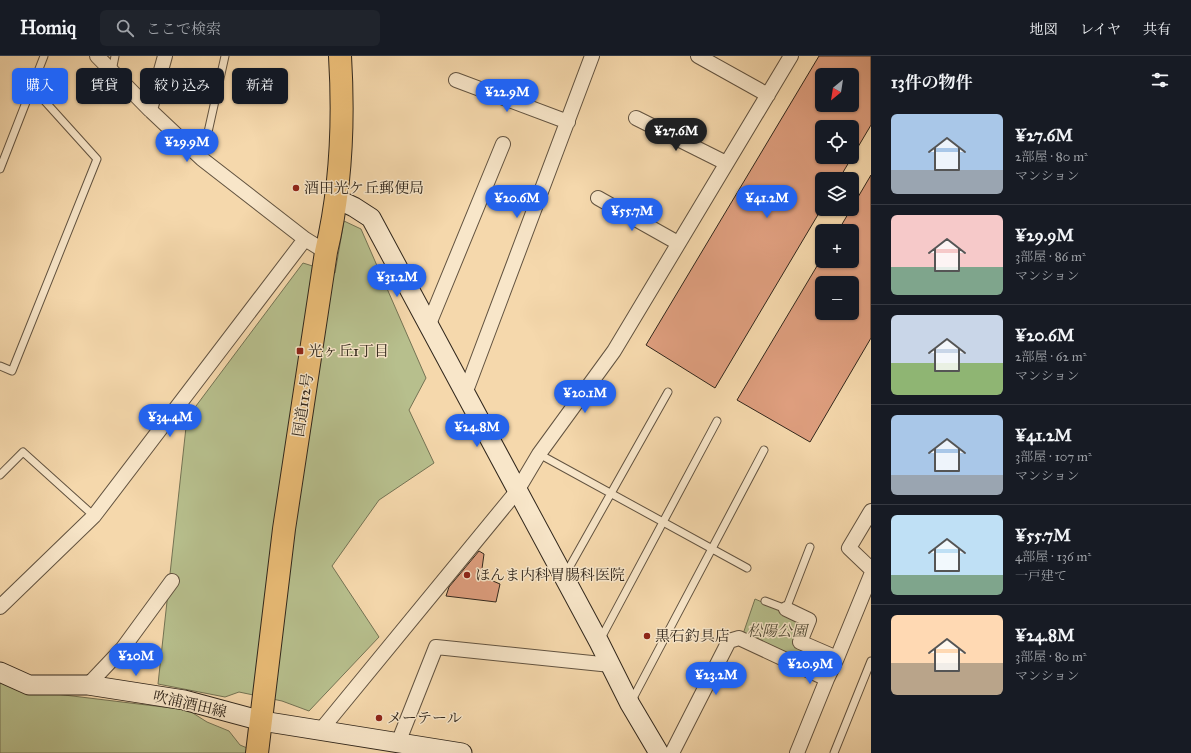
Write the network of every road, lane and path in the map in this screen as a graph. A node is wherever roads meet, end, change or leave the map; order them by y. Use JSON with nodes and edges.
{"nodes":[{"id":1,"x":44,"y":56,"type":"edge"},
{"id":2,"x":97,"y":56,"type":"edge"},
{"id":3,"x":115,"y":56,"type":"edge"},
{"id":4,"x":165,"y":56,"type":"edge"},
{"id":5,"x":225,"y":56,"type":"edge"},
{"id":6,"x":340,"y":56,"type":"edge"},
{"id":7,"x":592,"y":56,"type":"edge"},
{"id":8,"x":698,"y":56,"type":"edge"},
{"id":9,"x":791,"y":56,"type":"edge"},
{"id":10,"x":39,"y":68,"type":"edge"},
{"id":11,"x":109,"y":68,"type":"edge"},
{"id":12,"x":113,"y":68,"type":"edge"},
{"id":13,"x":456,"y":80,"type":"dead end"},
{"id":14,"x":132,"y":92,"type":"edge"},
{"id":15,"x":768,"y":95,"type":"junction"},
{"id":16,"x":25,"y":104,"type":"edge"},
{"id":17,"x":47,"y":104,"type":"edge"},
{"id":18,"x":150,"y":110,"type":"junction"},
{"id":19,"x":636,"y":118,"type":"dead end"},
{"id":20,"x":568,"y":122,"type":"junction"},
{"id":21,"x":503,"y":144,"type":"dead end"},
{"id":22,"x":202,"y":159,"type":"junction"},
{"id":23,"x":726,"y":163,"type":"junction"},
{"id":24,"x":0,"y":169,"type":"edge"},
{"id":25,"x":335,"y":198,"type":"junction"},
{"id":26,"x":598,"y":198,"type":"dead end"},
{"id":27,"x":305,"y":239,"type":"junction"},
{"id":28,"x":678,"y":243,"type":"junction"},
{"id":29,"x":326,"y":252,"type":"junction"},
{"id":30,"x":429,"y":324,"type":"junction"},
{"id":31,"x":0,"y":366,"type":"edge"},
{"id":32,"x":466,"y":391,"type":"junction"},
{"id":33,"x":668,"y":392,"type":"dead end"},
{"id":34,"x":717,"y":421,"type":"dead end"},
{"id":35,"x":764,"y":450,"type":"dead end"},
{"id":36,"x":540,"y":454,"type":"junction"},
{"id":37,"x":0,"y":475,"type":"edge"},
{"id":38,"x":517,"y":491,"type":"junction"},
{"id":39,"x":611,"y":495,"type":"junction"},
{"id":40,"x":871,"y":511,"type":"edge"},
{"id":41,"x":94,"y":516,"type":"junction"},
{"id":42,"x":664,"y":521,"type":"junction"},
{"id":43,"x":810,"y":547,"type":"dead end"},
{"id":44,"x":712,"y":548,"type":"junction"},
{"id":45,"x":748,"y":568,"type":"dead end"},
{"id":46,"x":871,"y":569,"type":"edge"},
{"id":47,"x":871,"y":575,"type":"edge"},
{"id":48,"x":564,"y":577,"type":"junction"},
{"id":49,"x":172,"y":581,"type":"dead end"},
{"id":50,"x":765,"y":601,"type":"dead end"},
{"id":51,"x":0,"y":607,"type":"edge"},
{"id":52,"x":786,"y":609,"type":"junction"},
{"id":53,"x":599,"y":642,"type":"junction"},
{"id":54,"x":837,"y":658,"type":"junction"},
{"id":55,"x":871,"y":660,"type":"edge"},
{"id":56,"x":611,"y":665,"type":"junction"},
{"id":57,"x":0,"y":672,"type":"edge"},
{"id":58,"x":828,"y":679,"type":"junction"},
{"id":59,"x":88,"y":685,"type":"junction"},
{"id":60,"x":630,"y":704,"type":"junction"},
{"id":61,"x":262,"y":722,"type":"junction"},
{"id":62,"x":320,"y":731,"type":"junction"},
{"id":63,"x":398,"y":743,"type":"junction"},
{"id":64,"x":257,"y":753,"type":"edge"},
{"id":65,"x":462,"y":753,"type":"edge"},
{"id":66,"x":659,"y":753,"type":"edge"},
{"id":67,"x":672,"y":753,"type":"edge"},
{"id":68,"x":798,"y":753,"type":"edge"},
{"id":69,"x":834,"y":753,"type":"edge"}],
"edges":[{"from":1,"to":10,"type":"lane"},
{"from":2,"to":11,"type":"street"},
{"from":3,"to":12,"type":"lane"},
{"from":4,"to":18,"type":"street"},
{"from":5,"to":22,"type":"lane"},
{"from":6,"to":25,"type":"highway","name":"国道112号"},
{"from":7,"to":20,"type":"street"},
{"from":8,"to":15,"type":"street"},
{"from":9,"to":15,"type":"street"},
{"from":13,"to":20,"type":"street"},
{"from":14,"to":18,"type":"street"},
{"from":15,"to":23,"type":"street"},
{"from":16,"to":24,"type":"lane"},
{"from":17,"to":31,"type":"lane"},
{"from":18,"to":22,"type":"street"},
{"from":19,"to":23,"type":"street"},
{"from":20,"to":32,"type":"street"},
{"from":21,"to":30,"type":"street"},
{"from":22,"to":27,"type":"street"},
{"from":23,"to":28,"type":"street"},
{"from":25,"to":29,"type":"highway","name":"国道112号"},
{"from":25,"to":30,"type":"street"},
{"from":26,"to":28,"type":"street"},
{"from":27,"to":29,"type":"street"},
{"from":27,"to":41,"type":"street"},
{"from":28,"to":36,"type":"street"},
{"from":29,"to":61,"type":"highway","name":"国道112号"},
{"from":30,"to":32,"type":"street"},
{"from":32,"to":38,"type":"street"},
{"from":33,"to":39,"type":"lane"},
{"from":34,"to":42,"type":"lane"},
{"from":35,"to":44,"type":"lane"},
{"from":36,"to":38,"type":"street"},
{"from":36,"to":39,"type":"lane"},
{"from":37,"to":41,"type":"lane"},
{"from":38,"to":48,"type":"street"},
{"from":38,"to":62,"type":"street"},
{"from":39,"to":42,"type":"lane"},
{"from":39,"to":48,"type":"lane"},
{"from":40,"to":46,"type":"street"},
{"from":41,"to":51,"type":"street"},
{"from":42,"to":44,"type":"lane"},
{"from":42,"to":53,"type":"lane"},
{"from":43,"to":52,"type":"lane"},
{"from":44,"to":45,"type":"lane"},
{"from":44,"to":60,"type":"lane"},
{"from":47,"to":54,"type":"street"},
{"from":48,"to":53,"type":"street"},
{"from":49,"to":59,"type":"street"},
{"from":50,"to":52,"type":"lane"},
{"from":52,"to":54,"type":"street"},
{"from":53,"to":56,"type":"street"},
{"from":54,"to":58,"type":"street"},
{"from":55,"to":69,"type":"lane"},
{"from":56,"to":60,"type":"street"},
{"from":56,"to":63,"type":"street"},
{"from":57,"to":59,"type":"street","name":"吹浦酒田線"},
{"from":58,"to":67,"type":"street"},
{"from":58,"to":68,"type":"street"},
{"from":59,"to":61,"type":"street","name":"吹浦酒田線"},
{"from":60,"to":66,"type":"street"},
{"from":61,"to":62,"type":"street","name":"吹浦酒田線"},
{"from":61,"to":64,"type":"highway","name":"国道112号"},
{"from":62,"to":63,"type":"street","name":"吹浦酒田線"},
{"from":63,"to":65,"type":"street","name":"吹浦酒田線"}]}
